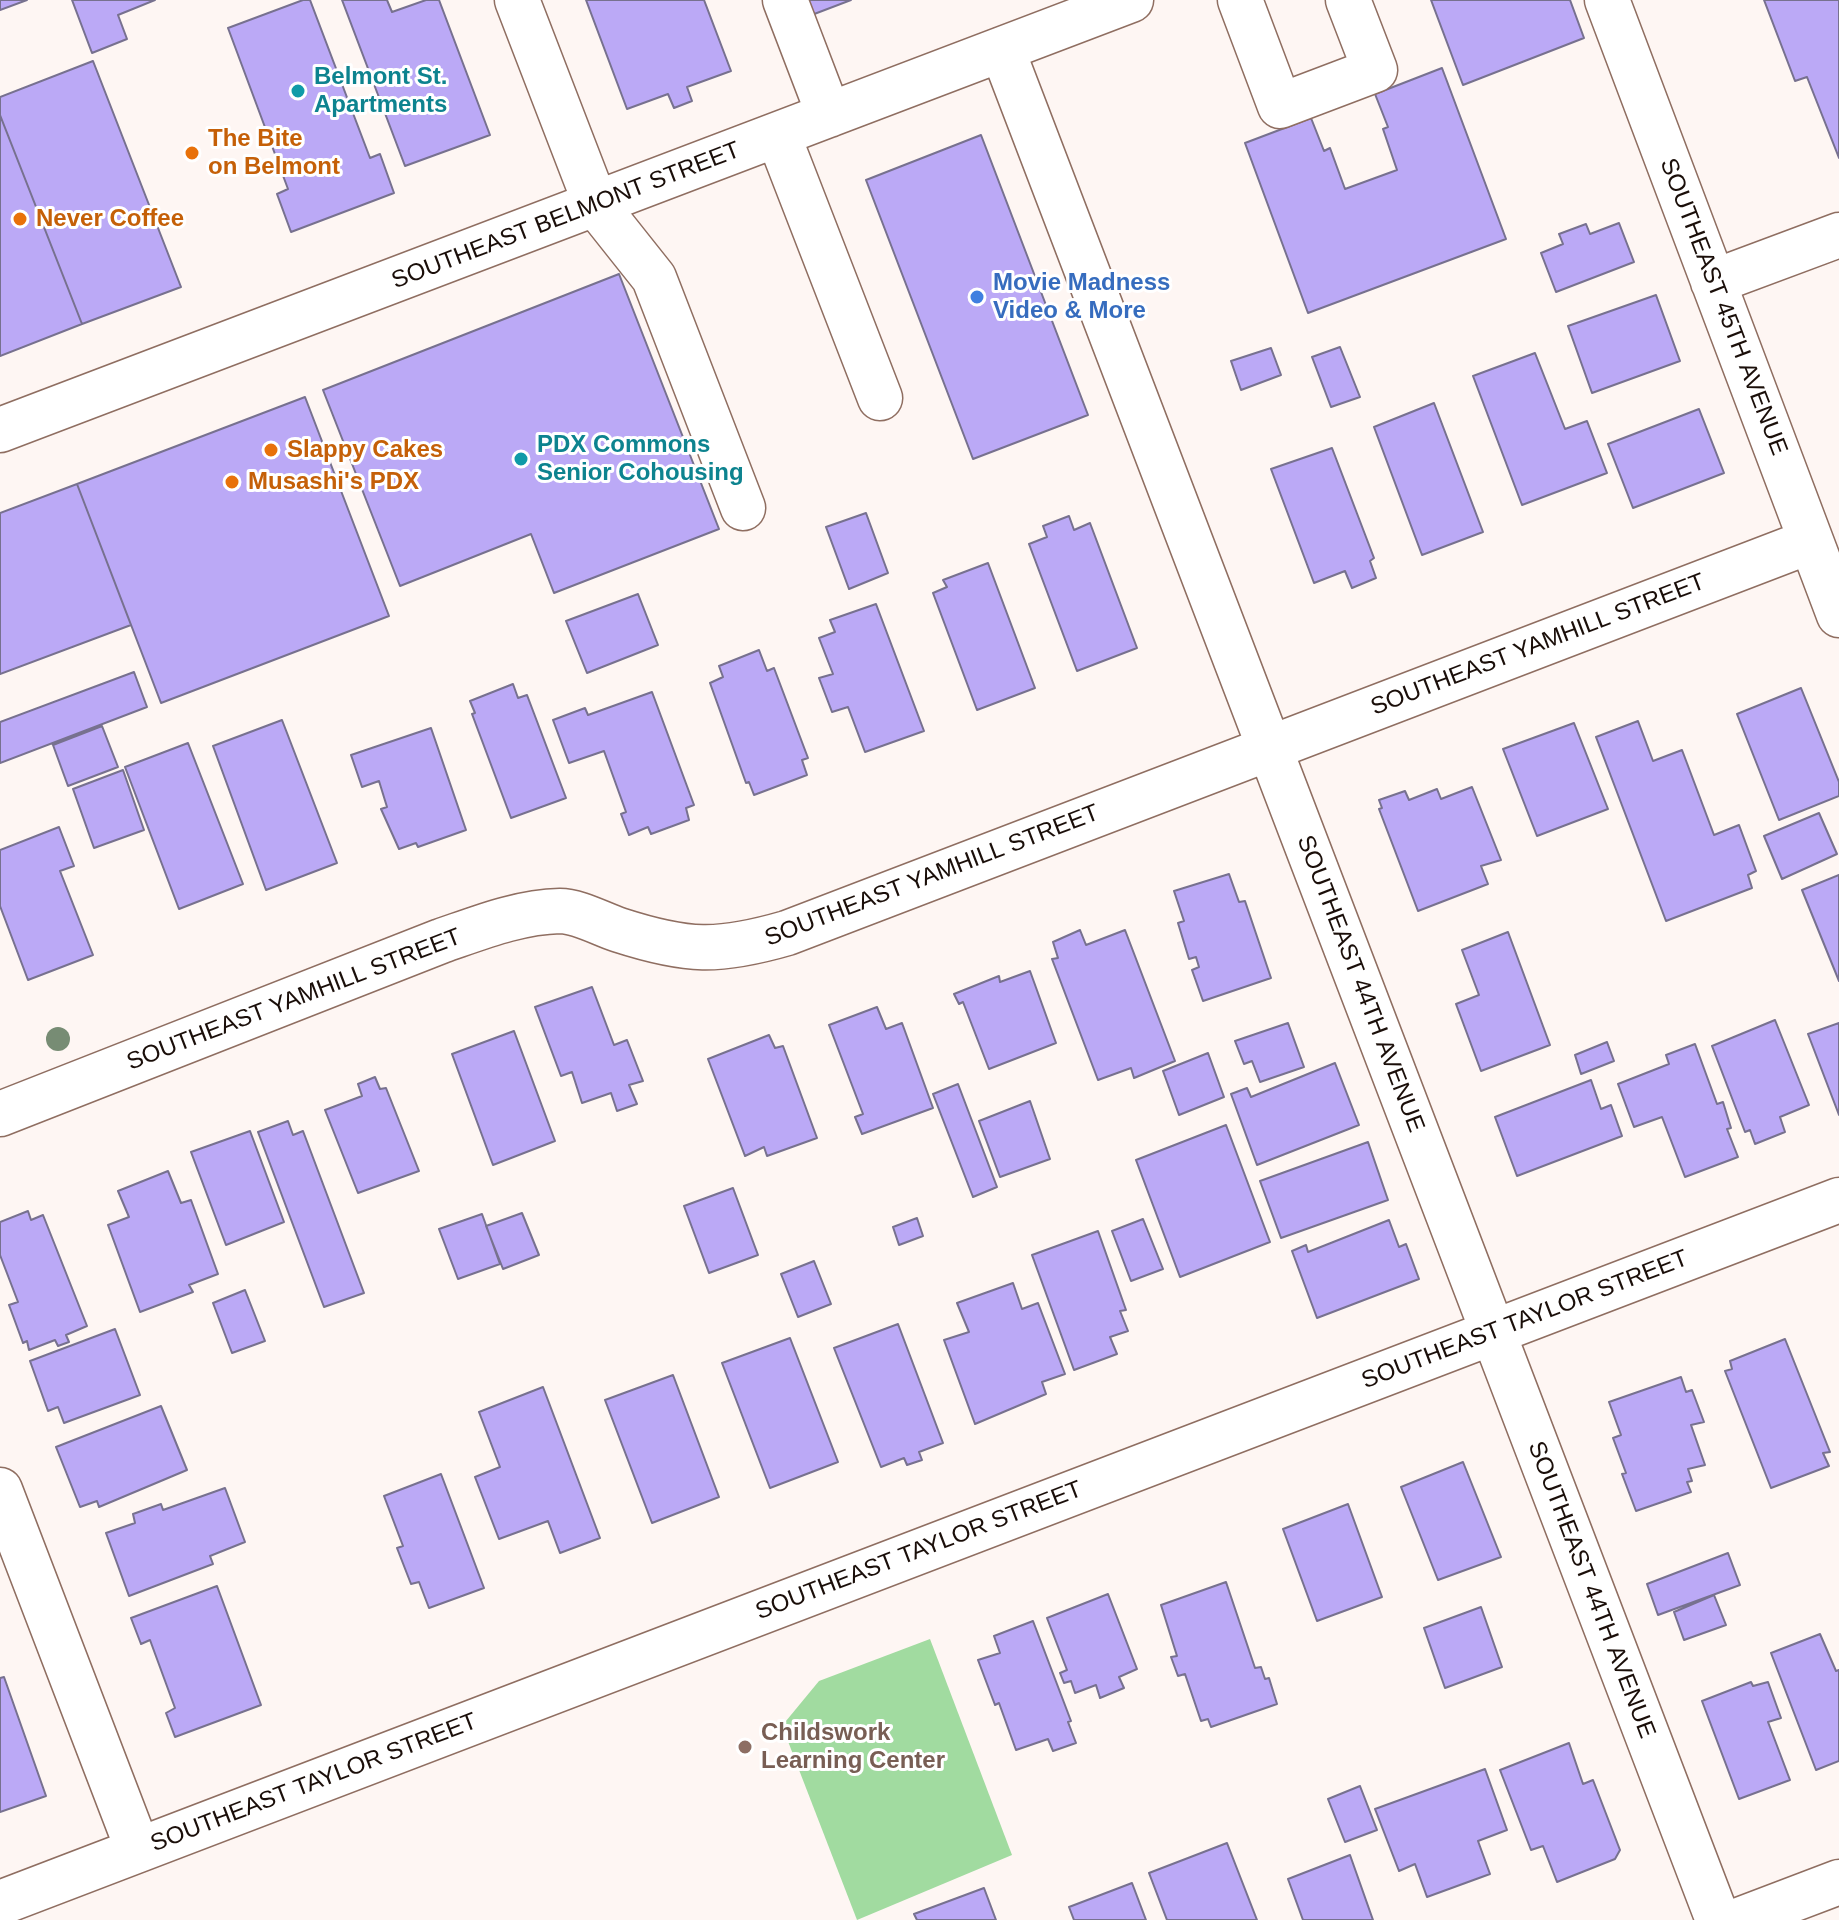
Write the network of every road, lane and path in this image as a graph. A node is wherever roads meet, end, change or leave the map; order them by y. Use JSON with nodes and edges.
{"nodes":[{"id":1,"x":517,"y":0,"type":"edge"},
{"id":2,"x":785,"y":0,"type":"edge"},
{"id":3,"x":1131,"y":0,"type":"edge"},
{"id":4,"x":1240,"y":0,"type":"edge"},
{"id":5,"x":1348,"y":0,"type":"edge"},
{"id":6,"x":1607,"y":0,"type":"edge"},
{"id":7,"x":1002,"y":49,"type":"junction"},
{"id":8,"x":829,"y":115,"type":"junction"},
{"id":9,"x":778,"y":135,"type":"junction"},
{"id":10,"x":596,"y":205,"type":"junction"},
{"id":11,"x":1839,"y":235,"type":"edge"},
{"id":12,"x":1713,"y":282,"type":"junction"},
{"id":13,"x":880,"y":398,"type":"dead end"},
{"id":14,"x":0,"y":430,"type":"edge"},
{"id":15,"x":743,"y":508,"type":"dead end"},
{"id":16,"x":1811,"y":541,"type":"junction"},
{"id":17,"x":1839,"y":615,"type":"edge"},
{"id":18,"x":1270,"y":747,"type":"junction"},
{"id":19,"x":0,"y":1114,"type":"edge"},
{"id":20,"x":1839,"y":1200,"type":"edge"},
{"id":21,"x":1492,"y":1333,"type":"junction"},
{"id":22,"x":0,"y":1490,"type":"edge"},
{"id":23,"x":138,"y":1850,"type":"junction"},
{"id":24,"x":1839,"y":1882,"type":"edge"},
{"id":25,"x":0,"y":1903,"type":"edge"},
{"id":26,"x":1718,"y":1920,"type":"edge"},
{"id":27,"x":1739,"y":1920,"type":"edge"}],
"edges":[{"from":1,"to":10,"type":"street"},
{"from":2,"to":8,"type":"street"},
{"from":3,"to":7,"type":"street","name":"SOUTHEAST BELMONT STREET"},
{"from":4,"to":5,"type":"street"},
{"from":6,"to":12,"type":"street","name":"SOUTHEAST 45TH AVENUE"},
{"from":7,"to":8,"type":"street","name":"SOUTHEAST BELMONT STREET"},
{"from":7,"to":18,"type":"street","name":"SOUTHEAST 44TH AVENUE"},
{"from":8,"to":9,"type":"street","name":"SOUTHEAST BELMONT STREET"},
{"from":9,"to":10,"type":"street","name":"SOUTHEAST BELMONT STREET"},
{"from":9,"to":13,"type":"street"},
{"from":10,"to":14,"type":"street","name":"SOUTHEAST BELMONT STREET"},
{"from":10,"to":15,"type":"street"},
{"from":11,"to":12,"type":"street"},
{"from":12,"to":16,"type":"street","name":"SOUTHEAST 45TH AVENUE"},
{"from":16,"to":17,"type":"street","name":"SOUTHEAST 45TH AVENUE"},
{"from":16,"to":18,"type":"street","name":"SOUTHEAST YAMHILL STREET"},
{"from":18,"to":19,"type":"street","name":"SOUTHEAST YAMHILL STREET"},
{"from":18,"to":21,"type":"street","name":"SOUTHEAST 44TH AVENUE"},
{"from":20,"to":21,"type":"street","name":"SOUTHEAST TAYLOR STREET"},
{"from":21,"to":23,"type":"street","name":"SOUTHEAST TAYLOR STREET"},
{"from":21,"to":26,"type":"street","name":"SOUTHEAST 44TH AVENUE"},
{"from":22,"to":23,"type":"street"},
{"from":23,"to":25,"type":"street","name":"SOUTHEAST TAYLOR STREET"},
{"from":24,"to":27,"type":"street"}]}
